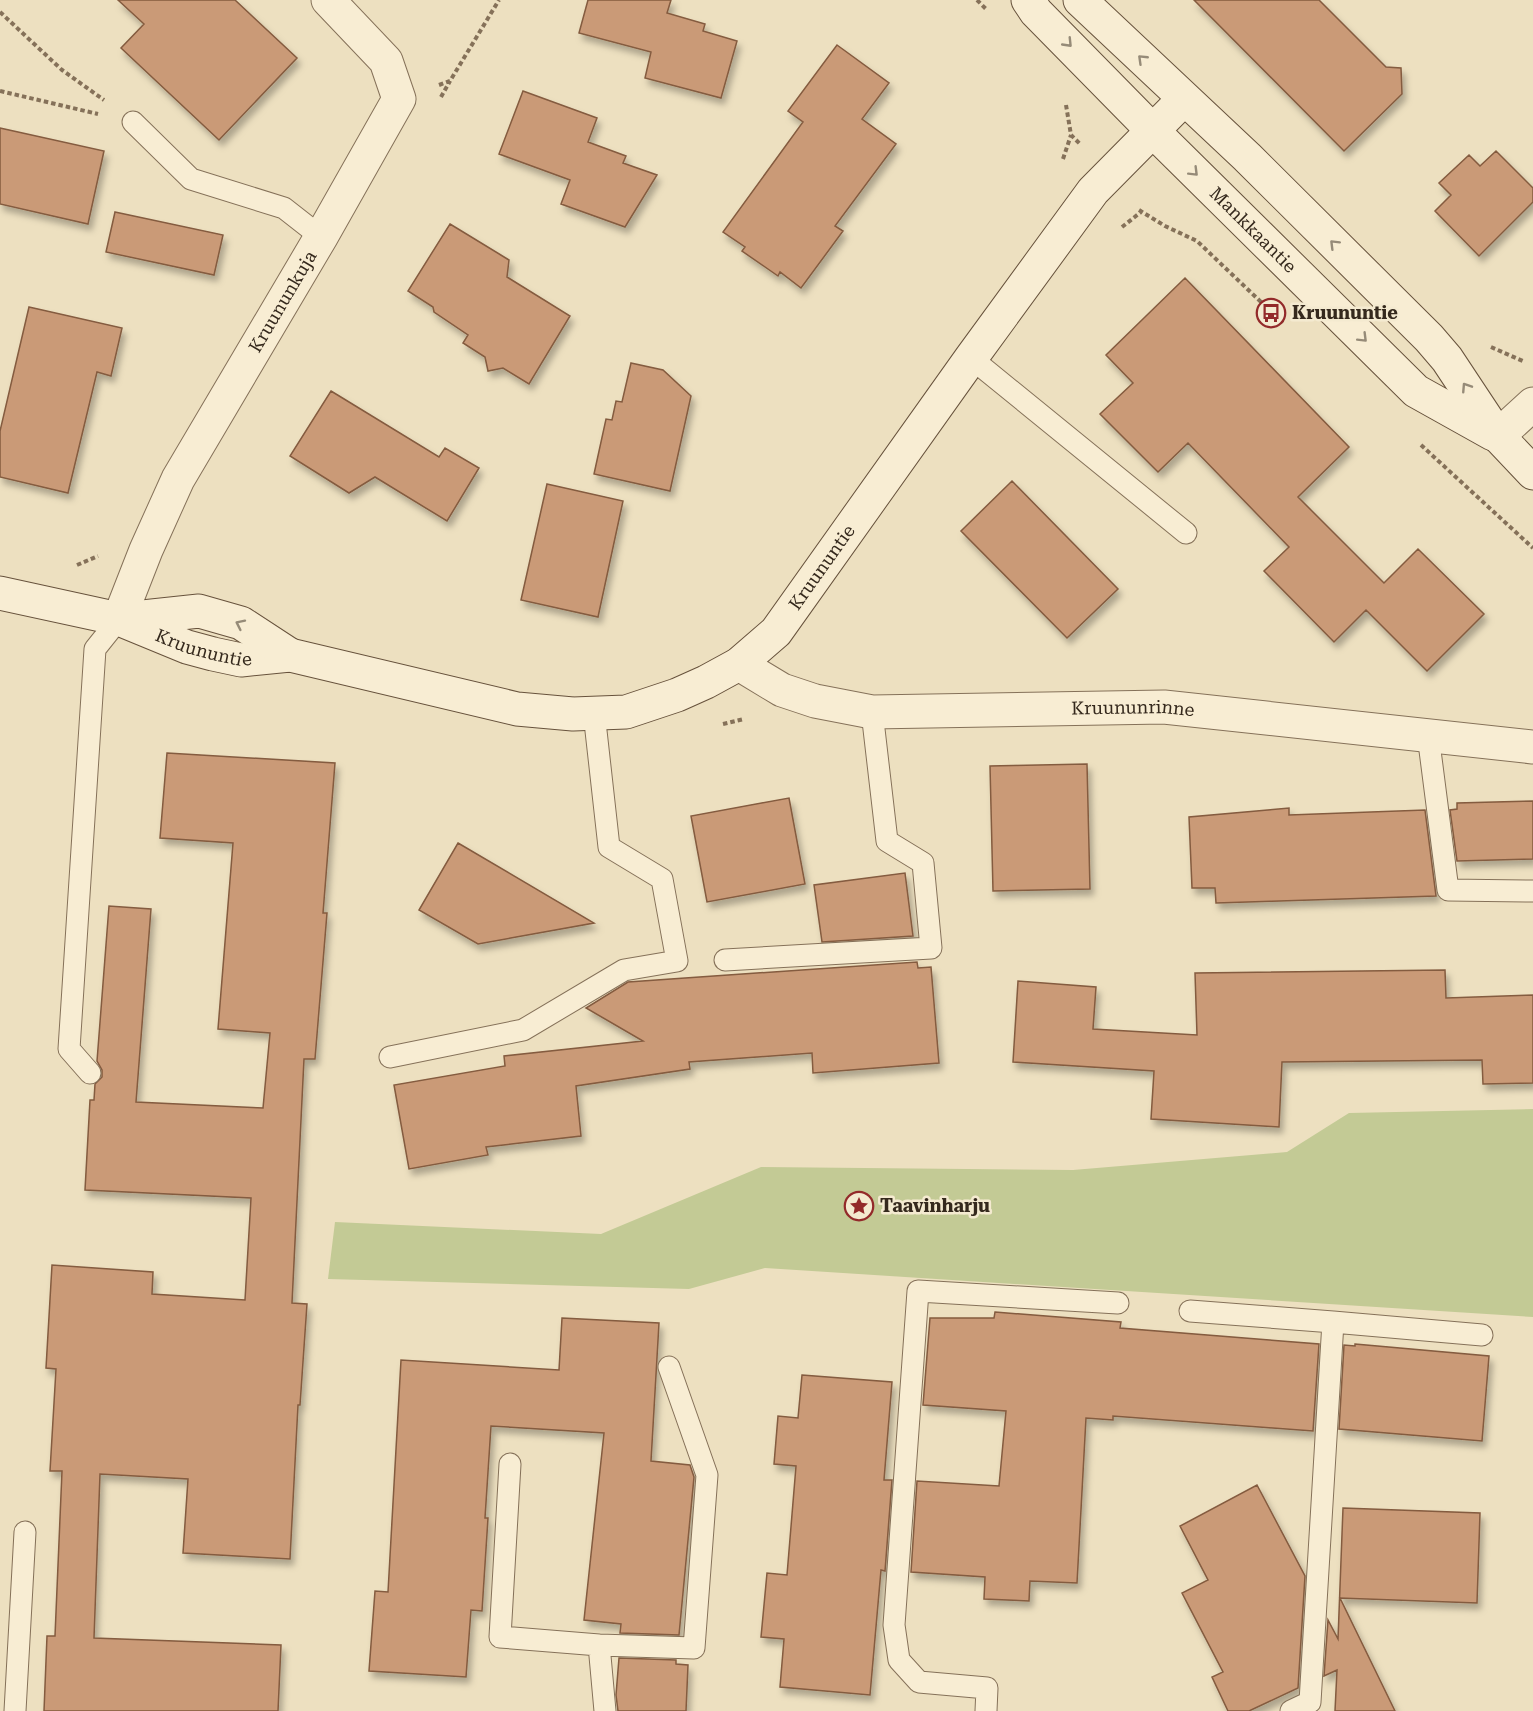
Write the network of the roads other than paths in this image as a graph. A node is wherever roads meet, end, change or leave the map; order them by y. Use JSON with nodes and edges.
{"nodes":[{"id":1,"x":328,"y":0,"type":"edge"},
{"id":2,"x":1028,"y":0,"type":"edge"},
{"id":3,"x":1080,"y":0,"type":"edge"},
{"id":4,"x":1185,"y":99,"type":"junction"},
{"id":5,"x":133,"y":122,"type":"road end"},
{"id":6,"x":1153,"y":131,"type":"junction"},
{"id":7,"x":321,"y":237,"type":"junction"},
{"id":8,"x":970,"y":358,"type":"junction"},
{"id":9,"x":1533,"y":404,"type":"edge"},
{"id":10,"x":1497,"y":436,"type":"junction"},
{"id":11,"x":1533,"y":473,"type":"edge"},
{"id":12,"x":1186,"y":533,"type":"dead end"},
{"id":13,"x":0,"y":592,"type":"edge"},
{"id":14,"x":120,"y":619,"type":"junction"},
{"id":15,"x":739,"y":664,"type":"junction"},
{"id":16,"x":872,"y":712,"type":"junction"},
{"id":17,"x":594,"y":713,"type":"junction"},
{"id":18,"x":1428,"y":735,"type":"junction"},
{"id":19,"x":1533,"y":747,"type":"edge"},
{"id":20,"x":1533,"y":891,"type":"edge"},
{"id":21,"x":725,"y":960,"type":"dead end"},
{"id":22,"x":390,"y":1057,"type":"dead end"},
{"id":23,"x":90,"y":1073,"type":"dead end"},
{"id":24,"x":1118,"y":1303,"type":"dead end"},
{"id":25,"x":1190,"y":1311,"type":"dead end"},
{"id":26,"x":1333,"y":1322,"type":"junction"},
{"id":27,"x":1482,"y":1335,"type":"dead end"},
{"id":28,"x":669,"y":1367,"type":"dead end"},
{"id":29,"x":510,"y":1464,"type":"dead end"},
{"id":30,"x":25,"y":1532,"type":"dead end"},
{"id":31,"x":599,"y":1645,"type":"junction"},
{"id":32,"x":15,"y":1711,"type":"edge"},
{"id":33,"x":604,"y":1711,"type":"edge"},
{"id":34,"x":986,"y":1711,"type":"edge"},
{"id":35,"x":1292,"y":1711,"type":"edge"}],
"edges":[{"from":1,"to":7,"type":"street","name":"Kruununkuja"},
{"from":2,"to":6,"type":"street","name":"Mankkaantie","one_way":true},
{"from":4,"to":3,"type":"street","name":"Mankkaantie","one_way":true},
{"from":4,"to":6,"type":"street","name":"Kruununtie"},
{"from":10,"to":4,"type":"street","name":"Mankkaantie","one_way":true},
{"from":5,"to":7,"type":"lane"},
{"from":6,"to":8,"type":"street","name":"Kruununtie"},
{"from":6,"to":10,"type":"street","name":"Mankkaantie","one_way":true},
{"from":7,"to":14,"type":"street","name":"Kruununkuja"},
{"from":8,"to":12,"type":"lane"},
{"from":8,"to":15,"type":"street","name":"Kruununtie"},
{"from":9,"to":10,"type":"street"},
{"from":10,"to":11,"type":"street","name":"Mankkaantie"},
{"from":13,"to":14,"type":"street","name":"Kruununtie"},
{"from":14,"to":17,"type":"street","name":"Kruununtie"},
{"from":14,"to":23,"type":"lane"},
{"from":15,"to":16,"type":"street","name":"Kruununrinne"},
{"from":15,"to":17,"type":"street","name":"Kruununtie"},
{"from":16,"to":18,"type":"street","name":"Kruununrinne"},
{"from":16,"to":21,"type":"lane"},
{"from":17,"to":22,"type":"lane"},
{"from":18,"to":19,"type":"street","name":"Kruununrinne"},
{"from":18,"to":20,"type":"lane"},
{"from":24,"to":34,"type":"lane"},
{"from":25,"to":26,"type":"lane"},
{"from":26,"to":27,"type":"lane"},
{"from":26,"to":35,"type":"lane"},
{"from":28,"to":31,"type":"lane"},
{"from":29,"to":31,"type":"lane"},
{"from":30,"to":32,"type":"lane"},
{"from":31,"to":33,"type":"lane"}]}
